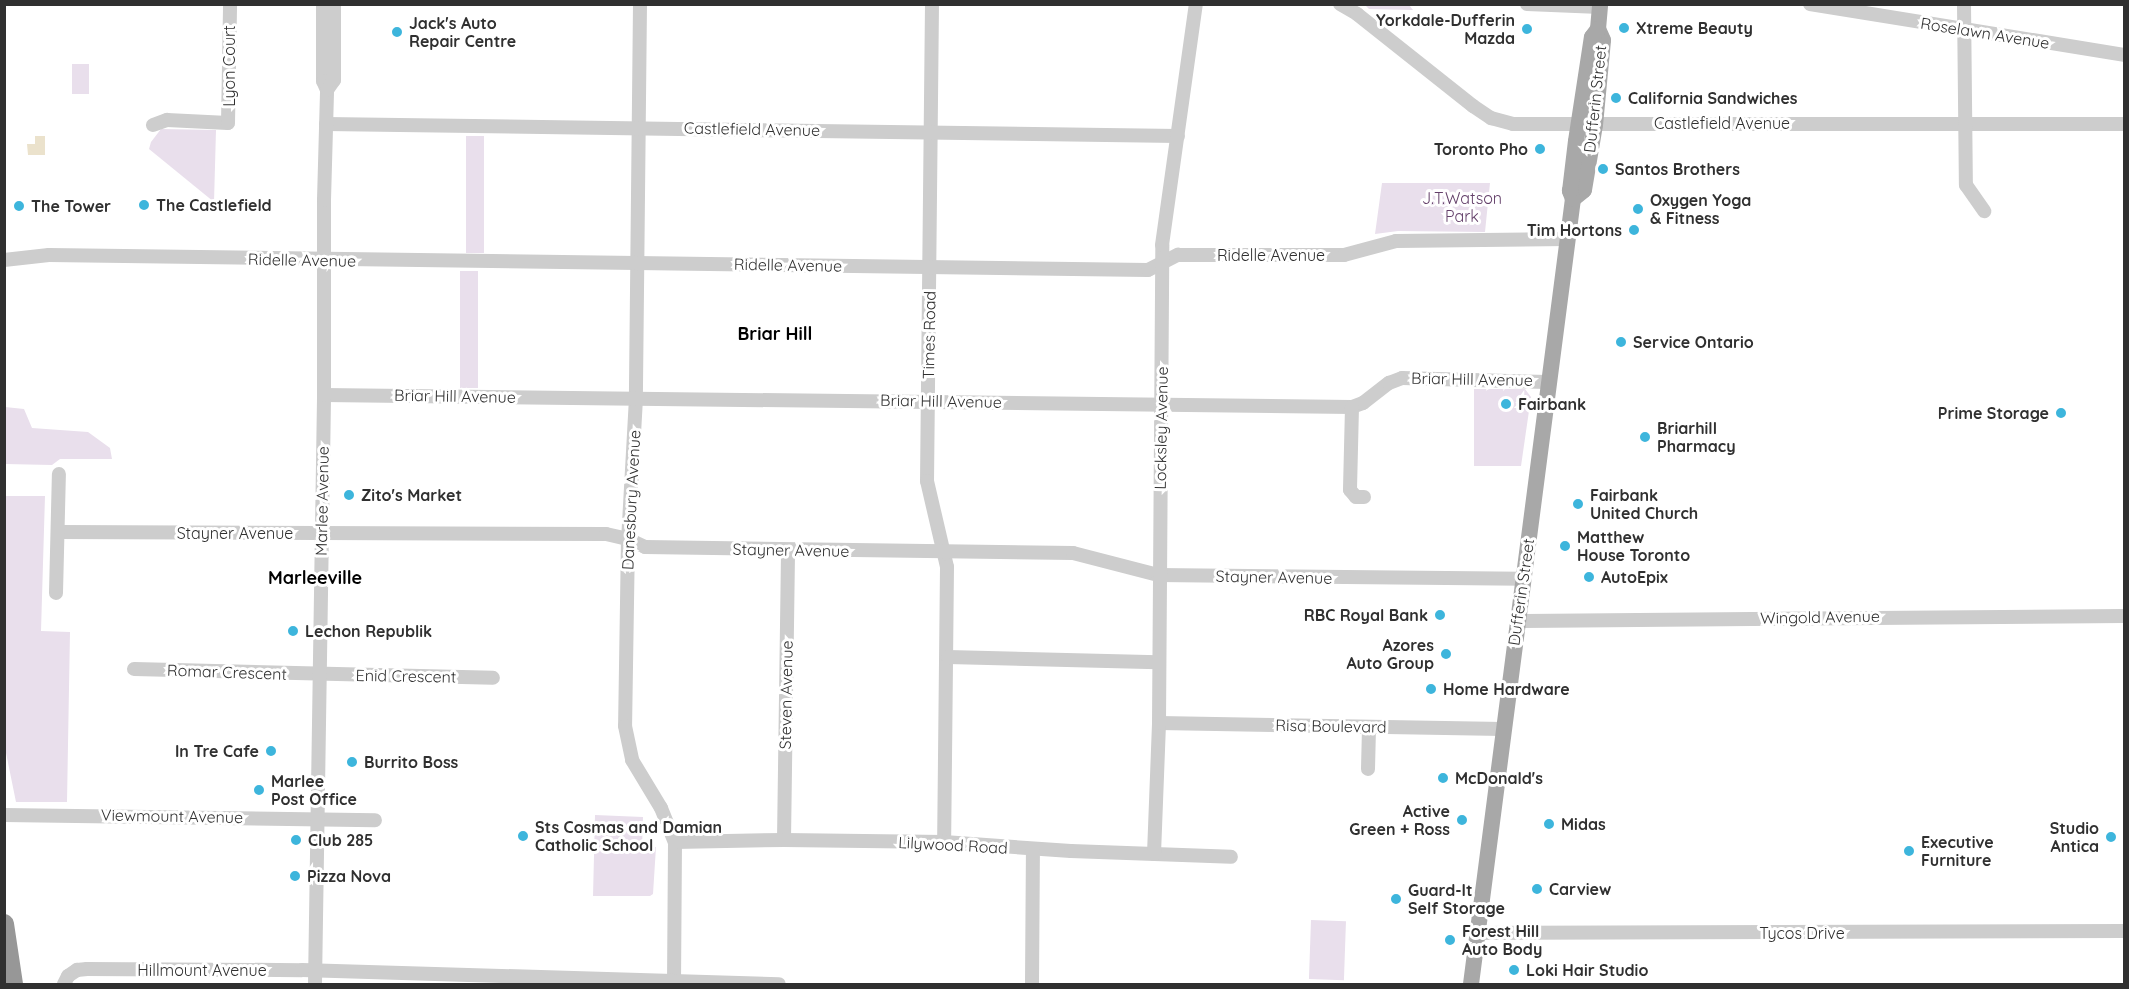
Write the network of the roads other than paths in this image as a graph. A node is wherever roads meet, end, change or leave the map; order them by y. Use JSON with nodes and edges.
{"nodes":[{"id":1,"x":230,"y":4,"type":"edge"},
{"id":2,"x":323,"y":4,"type":"edge"},
{"id":3,"x":334,"y":4,"type":"edge"},
{"id":4,"x":640,"y":4,"type":"edge"},
{"id":5,"x":932,"y":4,"type":"edge"},
{"id":6,"x":1196,"y":4,"type":"edge"},
{"id":7,"x":1340,"y":4,"type":"edge"},
{"id":8,"x":1527,"y":4,"type":"edge"},
{"id":9,"x":1810,"y":4,"type":"edge"},
{"id":10,"x":1964,"y":4,"type":"edge"},
{"id":11,"x":1600,"y":6,"type":"edge"},
{"id":12,"x":1964,"y":29,"type":"junction"},
{"id":13,"x":2124,"y":55,"type":"edge"},
{"id":14,"x":327,"y":90,"type":"junction"},
{"id":15,"x":326,"y":124,"type":"junction"},
{"id":16,"x":2124,"y":124,"type":"edge"},
{"id":17,"x":153,"y":125,"type":"dead end"},
{"id":18,"x":1587,"y":125,"type":"junction"},
{"id":19,"x":1965,"y":125,"type":"junction"},
{"id":20,"x":639,"y":128,"type":"junction"},
{"id":21,"x":932,"y":131,"type":"junction"},
{"id":22,"x":1178,"y":136,"type":"junction"},
{"id":23,"x":1984,"y":211,"type":"dead end"},
{"id":24,"x":1567,"y":239,"type":"junction"},
{"id":25,"x":4,"y":260,"type":"edge"},
{"id":26,"x":325,"y":260,"type":"junction"},
{"id":27,"x":638,"y":263,"type":"junction"},
{"id":28,"x":1163,"y":263,"type":"junction"},
{"id":29,"x":931,"y":267,"type":"junction"},
{"id":30,"x":1549,"y":382,"type":"junction"},
{"id":31,"x":324,"y":395,"type":"junction"},
{"id":32,"x":636,"y":398,"type":"junction"},
{"id":33,"x":929,"y":400,"type":"junction"},
{"id":34,"x":1161,"y":404,"type":"junction"},
{"id":35,"x":1352,"y":407,"type":"junction"},
{"id":36,"x":59,"y":474,"type":"dead end"},
{"id":37,"x":1364,"y":497,"type":"dead end"},
{"id":38,"x":58,"y":532,"type":"junction"},
{"id":39,"x":321,"y":534,"type":"junction"},
{"id":40,"x":627,"y":539,"type":"junction"},
{"id":41,"x":788,"y":550,"type":"junction"},
{"id":42,"x":946,"y":552,"type":"junction"},
{"id":43,"x":1158,"y":574,"type":"junction"},
{"id":44,"x":1522,"y":579,"type":"junction"},
{"id":45,"x":56,"y":593,"type":"dead end"},
{"id":46,"x":2124,"y":616,"type":"edge"},
{"id":47,"x":1516,"y":621,"type":"junction"},
{"id":48,"x":948,"y":657,"type":"junction"},
{"id":49,"x":1158,"y":662,"type":"junction"},
{"id":50,"x":134,"y":669,"type":"dead end"},
{"id":51,"x":319,"y":675,"type":"junction"},
{"id":52,"x":493,"y":678,"type":"dead end"},
{"id":53,"x":1159,"y":723,"type":"junction"},
{"id":54,"x":1369,"y":727,"type":"junction"},
{"id":55,"x":1503,"y":729,"type":"junction"},
{"id":56,"x":1368,"y":769,"type":"dead end"},
{"id":57,"x":4,"y":815,"type":"edge"},
{"id":58,"x":316,"y":818,"type":"junction"},
{"id":59,"x":375,"y":820,"type":"dead end"},
{"id":60,"x":784,"y":840,"type":"junction"},
{"id":61,"x":675,"y":842,"type":"junction"},
{"id":62,"x":944,"y":843,"type":"junction"},
{"id":63,"x":1033,"y":849,"type":"junction"},
{"id":64,"x":1154,"y":854,"type":"junction"},
{"id":65,"x":1231,"y":857,"type":"dead end"},
{"id":66,"x":4,"y":924,"type":"edge"},
{"id":67,"x":2124,"y":931,"type":"edge"},
{"id":68,"x":1479,"y":933,"type":"junction"},
{"id":69,"x":315,"y":978,"type":"edge"},
{"id":70,"x":13,"y":984,"type":"edge"},
{"id":71,"x":64,"y":984,"type":"edge"},
{"id":72,"x":674,"y":984,"type":"edge"},
{"id":73,"x":779,"y":984,"type":"edge"},
{"id":74,"x":1032,"y":984,"type":"edge"},
{"id":75,"x":1472,"y":984,"type":"edge"}],
"edges":[{"from":1,"to":17,"type":"street","name":"Lyon Court"},
{"from":2,"to":14,"type":"street","name":"Marlee Avenue"},
{"from":3,"to":14,"type":"street","name":"Marlee Avenue"},
{"from":4,"to":20,"type":"street","name":"Danesbury Avenue"},
{"from":5,"to":21,"type":"street","name":"Times Road"},
{"from":6,"to":22,"type":"street","name":"Locksley Avenue"},
{"from":7,"to":18,"type":"street","name":"Castlefield Avenue"},
{"from":8,"to":11,"type":"street"},
{"from":9,"to":12,"type":"street","name":"Roselawn Avenue"},
{"from":10,"to":12,"type":"street"},
{"from":11,"to":18,"type":"main road","name":"Dufferin Street"},
{"from":12,"to":13,"type":"street","name":"Roselawn Avenue"},
{"from":12,"to":19,"type":"street"},
{"from":14,"to":15,"type":"street","name":"Marlee Avenue"},
{"from":15,"to":20,"type":"street","name":"Castlefield Avenue"},
{"from":15,"to":26,"type":"street","name":"Marlee Avenue"},
{"from":16,"to":19,"type":"street","name":"Castlefield Avenue"},
{"from":18,"to":19,"type":"street","name":"Castlefield Avenue"},
{"from":18,"to":24,"type":"main road","name":"Dufferin Street"},
{"from":19,"to":23,"type":"street"},
{"from":20,"to":21,"type":"street","name":"Castlefield Avenue"},
{"from":20,"to":27,"type":"street","name":"Danesbury Avenue"},
{"from":21,"to":22,"type":"street","name":"Castlefield Avenue"},
{"from":21,"to":29,"type":"street","name":"Times Road"},
{"from":22,"to":28,"type":"street","name":"Locksley Avenue"},
{"from":24,"to":28,"type":"street","name":"Ridelle Avenue"},
{"from":24,"to":30,"type":"main road","name":"Dufferin Street"},
{"from":25,"to":26,"type":"street","name":"Ridelle Avenue"},
{"from":26,"to":27,"type":"street","name":"Ridelle Avenue"},
{"from":26,"to":31,"type":"street","name":"Marlee Avenue"},
{"from":27,"to":29,"type":"street","name":"Ridelle Avenue"},
{"from":27,"to":32,"type":"street","name":"Danesbury Avenue"},
{"from":28,"to":29,"type":"street","name":"Ridelle Avenue"},
{"from":28,"to":34,"type":"street","name":"Locksley Avenue"},
{"from":29,"to":33,"type":"street","name":"Times Road"},
{"from":30,"to":35,"type":"street","name":"Briar Hill Avenue"},
{"from":30,"to":44,"type":"main road","name":"Dufferin Street"},
{"from":31,"to":32,"type":"street","name":"Briar Hill Avenue"},
{"from":31,"to":39,"type":"street","name":"Marlee Avenue"},
{"from":32,"to":33,"type":"street","name":"Briar Hill Avenue"},
{"from":32,"to":40,"type":"street","name":"Danesbury Avenue"},
{"from":33,"to":34,"type":"street","name":"Briar Hill Avenue"},
{"from":33,"to":42,"type":"street","name":"Times Road"},
{"from":34,"to":35,"type":"street","name":"Briar Hill Avenue"},
{"from":34,"to":43,"type":"street","name":"Locksley Avenue"},
{"from":35,"to":37,"type":"street"},
{"from":36,"to":38,"type":"street"},
{"from":38,"to":39,"type":"street","name":"Stayner Avenue"},
{"from":38,"to":45,"type":"street"},
{"from":39,"to":40,"type":"street","name":"Stayner Avenue"},
{"from":39,"to":51,"type":"street","name":"Marlee Avenue"},
{"from":40,"to":41,"type":"street","name":"Stayner Avenue"},
{"from":40,"to":61,"type":"street","name":"Danesbury Avenue"},
{"from":41,"to":42,"type":"street","name":"Stayner Avenue"},
{"from":41,"to":60,"type":"street","name":"Steven Avenue"},
{"from":42,"to":43,"type":"street","name":"Stayner Avenue"},
{"from":42,"to":48,"type":"street","name":"Times Road"},
{"from":43,"to":44,"type":"street","name":"Stayner Avenue"},
{"from":43,"to":49,"type":"street","name":"Locksley Avenue"},
{"from":44,"to":47,"type":"main road","name":"Dufferin Street"},
{"from":46,"to":47,"type":"street","name":"Wingold Avenue"},
{"from":47,"to":55,"type":"main road","name":"Dufferin Street"},
{"from":48,"to":49,"type":"street"},
{"from":48,"to":62,"type":"street","name":"Times Road"},
{"from":49,"to":53,"type":"street","name":"Locksley Avenue"},
{"from":50,"to":51,"type":"street","name":"Romar Crescent"},
{"from":51,"to":52,"type":"street","name":"Enid Crescent"},
{"from":51,"to":58,"type":"street","name":"Marlee Avenue"},
{"from":53,"to":54,"type":"street","name":"Risa Boulevard"},
{"from":53,"to":64,"type":"street","name":"Locksley Avenue"},
{"from":54,"to":55,"type":"street","name":"Risa Boulevard"},
{"from":54,"to":56,"type":"street"},
{"from":55,"to":68,"type":"main road","name":"Dufferin Street"},
{"from":57,"to":58,"type":"street","name":"Viewmount Avenue"},
{"from":58,"to":59,"type":"street","name":"Viewmount Avenue"},
{"from":58,"to":69,"type":"street","name":"Marlee Avenue"},
{"from":60,"to":61,"type":"street","name":"Lilywood Road"},
{"from":60,"to":62,"type":"street","name":"Lilywood Road"},
{"from":61,"to":72,"type":"street","name":"Danesbury Avenue"},
{"from":62,"to":63,"type":"street","name":"Lilywood Road"},
{"from":63,"to":64,"type":"street","name":"Lilywood Road"},
{"from":63,"to":74,"type":"street"},
{"from":64,"to":65,"type":"street","name":"Lilywood Road"},
{"from":66,"to":70,"type":"highway"},
{"from":67,"to":68,"type":"street","name":"Tycos Drive"},
{"from":68,"to":75,"type":"main road","name":"Dufferin Street"},
{"from":69,"to":71,"type":"street","name":"Hillmount Avenue"},
{"from":69,"to":72,"type":"street","name":"Hillmount Avenue"},
{"from":72,"to":73,"type":"street","name":"Hillmount Avenue"}]}
